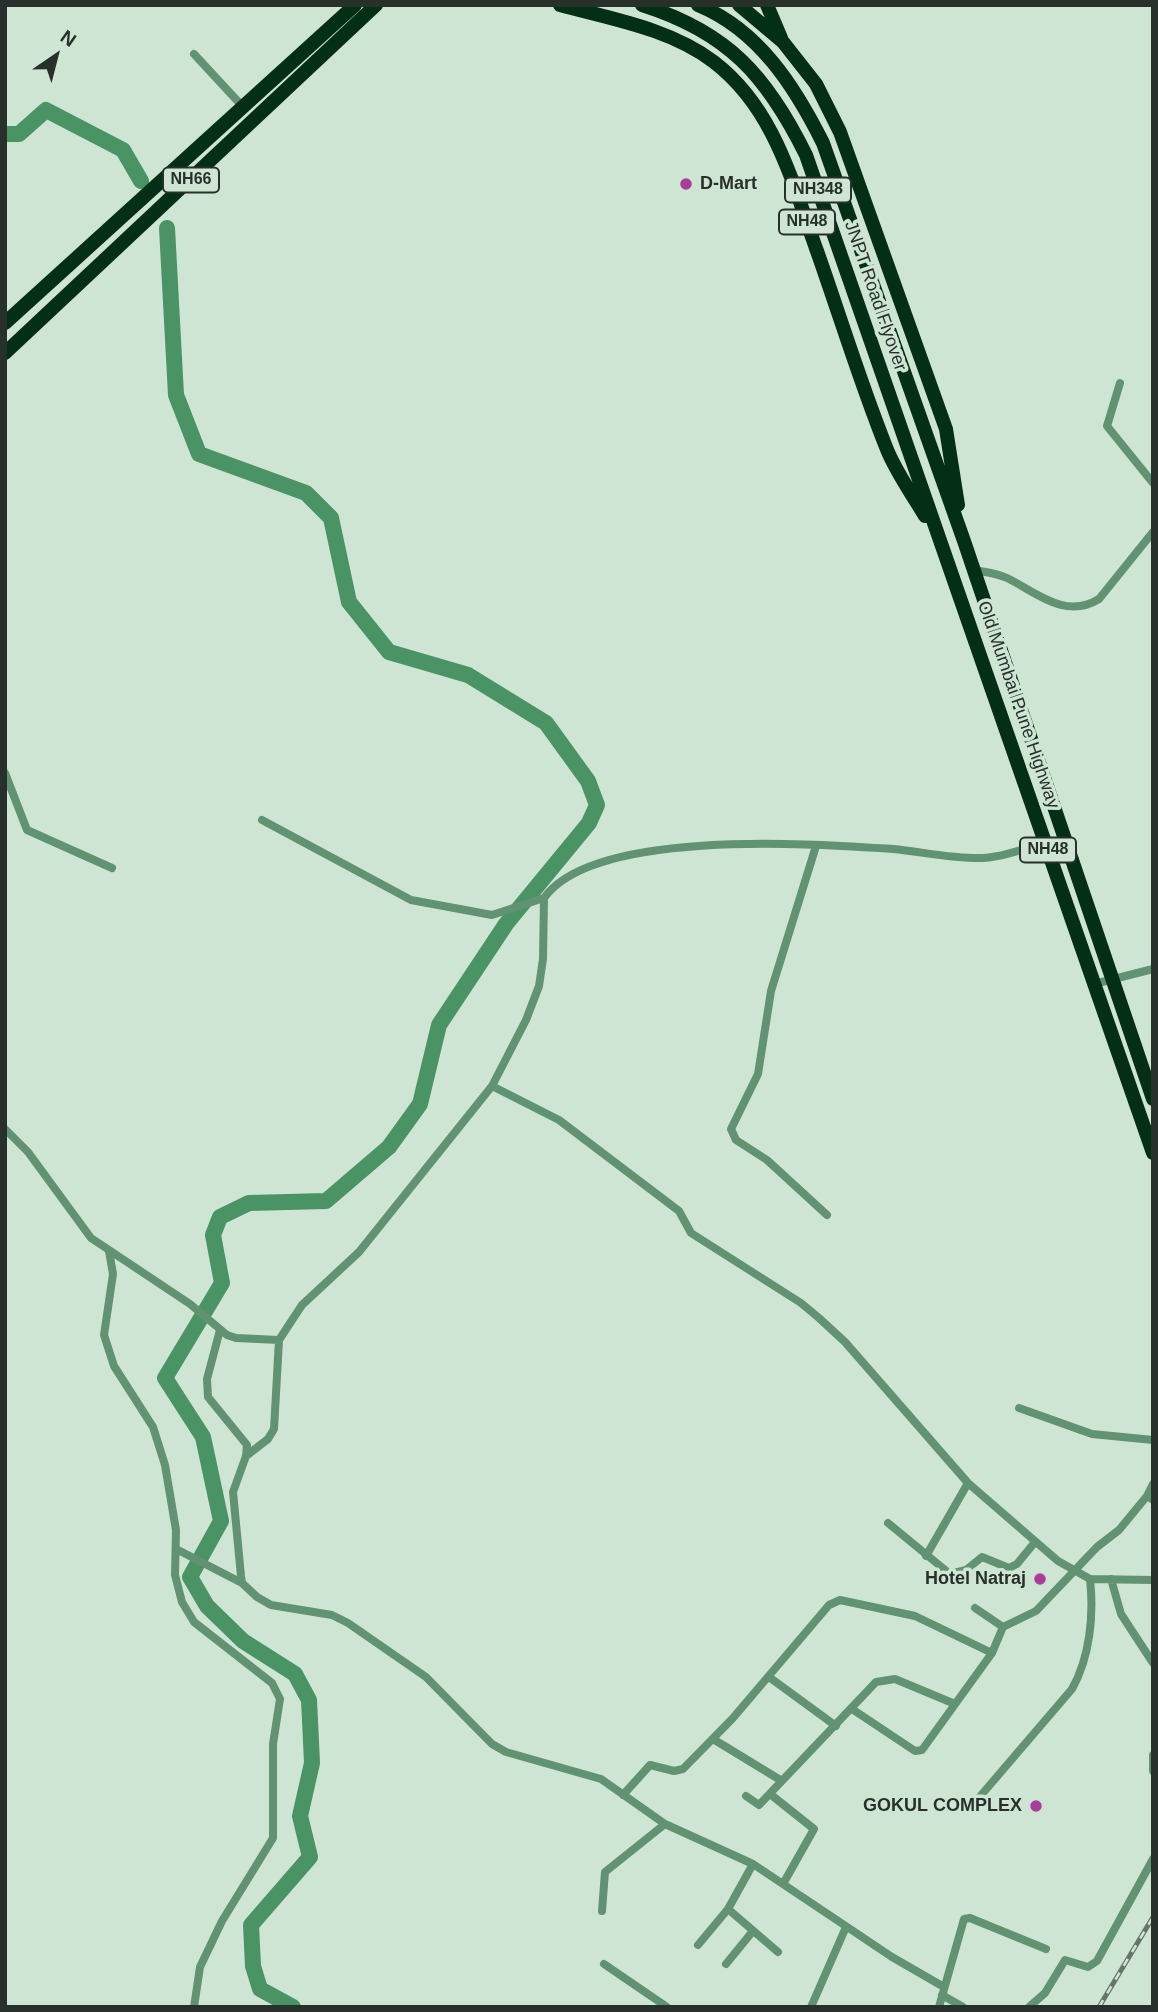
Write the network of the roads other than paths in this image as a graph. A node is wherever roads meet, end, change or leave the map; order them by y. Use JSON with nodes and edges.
{"nodes":[{"id":1,"x":376,"y":5,"type":"edge"},
{"id":2,"x":560,"y":5,"type":"edge"},
{"id":3,"x":642,"y":5,"type":"edge"},
{"id":4,"x":698,"y":5,"type":"edge"},
{"id":5,"x":767,"y":5,"type":"edge"},
{"id":6,"x":744,"y":7,"type":"edge"},
{"id":7,"x":351,"y":9,"type":"edge"},
{"id":8,"x":783,"y":42,"type":"junction"},
{"id":9,"x":194,"y":54,"type":"dead end"},
{"id":10,"x":715,"y":62,"type":"junction"},
{"id":11,"x":244,"y":108,"type":"junction"},
{"id":12,"x":5,"y":323,"type":"edge"},
{"id":13,"x":5,"y":353,"type":"edge"},
{"id":14,"x":1120,"y":383,"type":"dead end"},
{"id":15,"x":1153,"y":483,"type":"edge"},
{"id":16,"x":1153,"y":532,"type":"edge"},
{"id":17,"x":964,"y":541,"type":"junction"},
{"id":18,"x":944,"y":548,"type":"junction"},
{"id":19,"x":1148,"y":548,"type":"edge"},
{"id":20,"x":974,"y":570,"type":"junction"},
{"id":21,"x":5,"y":774,"type":"edge"},
{"id":22,"x":262,"y":820,"type":"dead end"},
{"id":23,"x":1045,"y":842,"type":"junction"},
{"id":24,"x":816,"y":846,"type":"junction"},
{"id":25,"x":113,"y":868,"type":"dead end"},
{"id":26,"x":540,"y":899,"type":"junction"},
{"id":27,"x":1153,"y":969,"type":"edge"},
{"id":28,"x":1112,"y":977,"type":"junction"},
{"id":29,"x":1094,"y":984,"type":"junction"},
{"id":30,"x":492,"y":1086,"type":"junction"},
{"id":31,"x":1153,"y":1099,"type":"edge"},
{"id":32,"x":5,"y":1129,"type":"edge"},
{"id":33,"x":1153,"y":1153,"type":"edge"},
{"id":34,"x":827,"y":1215,"type":"dead end"},
{"id":35,"x":109,"y":1251,"type":"junction"},
{"id":36,"x":218,"y":1328,"type":"junction"},
{"id":37,"x":279,"y":1340,"type":"junction"},
{"id":38,"x":1019,"y":1408,"type":"dead end"},
{"id":39,"x":1153,"y":1440,"type":"edge"},
{"id":40,"x":246,"y":1456,"type":"junction"},
{"id":41,"x":968,"y":1483,"type":"junction"},
{"id":42,"x":1153,"y":1484,"type":"edge"},
{"id":43,"x":1150,"y":1498,"type":"edge"},
{"id":44,"x":888,"y":1523,"type":"dead end"},
{"id":45,"x":1035,"y":1542,"type":"junction"},
{"id":46,"x":176,"y":1549,"type":"junction"},
{"id":47,"x":926,"y":1556,"type":"junction"},
{"id":48,"x":1074,"y":1573,"type":"junction"},
{"id":49,"x":1090,"y":1579,"type":"junction"},
{"id":50,"x":1111,"y":1580,"type":"junction"},
{"id":51,"x":1153,"y":1580,"type":"edge"},
{"id":52,"x":242,"y":1583,"type":"junction"},
{"id":53,"x":975,"y":1608,"type":"dead end"},
{"id":54,"x":1003,"y":1627,"type":"junction"},
{"id":55,"x":992,"y":1653,"type":"junction"},
{"id":56,"x":1153,"y":1663,"type":"edge"},
{"id":57,"x":769,"y":1677,"type":"junction"},
{"id":58,"x":955,"y":1704,"type":"junction"},
{"id":59,"x":852,"y":1709,"type":"junction"},
{"id":60,"x":836,"y":1726,"type":"junction"},
{"id":61,"x":713,"y":1739,"type":"junction"},
{"id":62,"x":1153,"y":1755,"type":"edge"},
{"id":63,"x":1153,"y":1771,"type":"edge"},
{"id":64,"x":782,"y":1781,"type":"junction"},
{"id":65,"x":770,"y":1794,"type":"junction"},
{"id":66,"x":623,"y":1795,"type":"junction"},
{"id":67,"x":746,"y":1796,"type":"dead end"},
{"id":68,"x":971,"y":1807,"type":"dead end"},
{"id":69,"x":665,"y":1824,"type":"junction"},
{"id":70,"x":1153,"y":1858,"type":"edge"},
{"id":71,"x":753,"y":1864,"type":"junction"},
{"id":72,"x":783,"y":1884,"type":"junction"},
{"id":73,"x":728,"y":1909,"type":"junction"},
{"id":74,"x":602,"y":1911,"type":"dead end"},
{"id":75,"x":846,"y":1927,"type":"junction"},
{"id":76,"x":753,"y":1931,"type":"junction"},
{"id":77,"x":698,"y":1945,"type":"dead end"},
{"id":78,"x":1046,"y":1949,"type":"dead end"},
{"id":79,"x":778,"y":1952,"type":"dead end"},
{"id":80,"x":604,"y":1964,"type":"dead end"},
{"id":81,"x":726,"y":1964,"type":"dead end"},
{"id":82,"x":943,"y":1991,"type":"junction"},
{"id":83,"x":194,"y":2007,"type":"edge"},
{"id":84,"x":667,"y":2007,"type":"edge"},
{"id":85,"x":811,"y":2007,"type":"edge"},
{"id":86,"x":939,"y":2007,"type":"edge"},
{"id":87,"x":963,"y":2007,"type":"edge"},
{"id":88,"x":1028,"y":2007,"type":"edge"}],
"edges":[{"from":1,"to":13,"type":"highway","number":"NH66"},
{"from":2,"to":10,"type":"highway","number":"NH48"},
{"from":3,"to":18,"type":"highway","name":"JNPT Road Flyover","number":"NH348"},
{"from":4,"to":17,"type":"highway","name":"JNPT Road Flyover","number":"NH348"},
{"from":5,"to":8,"type":"highway","number":"NH48"},
{"from":6,"to":8,"type":"highway"},
{"from":6,"to":10,"type":"highway"},
{"from":7,"to":11,"type":"highway","number":"NH66"},
{"from":8,"to":17,"type":"highway","number":"NH48"},
{"from":9,"to":11,"type":"street"},
{"from":10,"to":18,"type":"highway","number":"NH48"},
{"from":11,"to":12,"type":"highway","number":"NH66"},
{"from":14,"to":15,"type":"street"},
{"from":16,"to":19,"type":"street"},
{"from":17,"to":20,"type":"highway","name":"Old Mumbai Pune Highway","number":"NH48"},
{"from":18,"to":23,"type":"highway","name":"Old Mumbai Pune Highway","number":"NH48"},
{"from":19,"to":20,"type":"street"},
{"from":20,"to":28,"type":"highway","name":"Old Mumbai Pune Highway","number":"NH48"},
{"from":21,"to":25,"type":"street"},
{"from":22,"to":26,"type":"street"},
{"from":23,"to":24,"type":"street"},
{"from":23,"to":29,"type":"highway","name":"Old Mumbai Pune Highway","number":"NH48"},
{"from":24,"to":26,"type":"street"},
{"from":24,"to":34,"type":"street"},
{"from":26,"to":30,"type":"street"},
{"from":27,"to":28,"type":"street"},
{"from":28,"to":29,"type":"street"},
{"from":28,"to":31,"type":"highway","name":"Old Mumbai Pune Highway","number":"NH48"},
{"from":29,"to":33,"type":"highway","name":"Old Mumbai Pune Highway","number":"NH48"},
{"from":30,"to":37,"type":"street"},
{"from":30,"to":41,"type":"street"},
{"from":32,"to":35,"type":"street"},
{"from":35,"to":36,"type":"street"},
{"from":35,"to":46,"type":"street"},
{"from":36,"to":37,"type":"street"},
{"from":36,"to":40,"type":"street"},
{"from":37,"to":40,"type":"street"},
{"from":38,"to":39,"type":"street"},
{"from":40,"to":52,"type":"street"},
{"from":41,"to":45,"type":"street"},
{"from":41,"to":47,"type":"street"},
{"from":42,"to":43,"type":"street"},
{"from":43,"to":48,"type":"street"},
{"from":44,"to":47,"type":"street"},
{"from":45,"to":47,"type":"street"},
{"from":45,"to":48,"type":"street"},
{"from":46,"to":52,"type":"street"},
{"from":46,"to":83,"type":"street"},
{"from":48,"to":49,"type":"street"},
{"from":48,"to":54,"type":"street"},
{"from":49,"to":50,"type":"street"},
{"from":49,"to":68,"type":"street"},
{"from":50,"to":51,"type":"street"},
{"from":50,"to":56,"type":"street"},
{"from":52,"to":66,"type":"street"},
{"from":53,"to":54,"type":"street"},
{"from":54,"to":55,"type":"street"},
{"from":55,"to":57,"type":"street"},
{"from":55,"to":58,"type":"street"},
{"from":57,"to":60,"type":"street"},
{"from":57,"to":61,"type":"street"},
{"from":58,"to":59,"type":"street"},
{"from":58,"to":59,"type":"street"},
{"from":59,"to":60,"type":"street"},
{"from":60,"to":64,"type":"street"},
{"from":61,"to":64,"type":"street"},
{"from":61,"to":66,"type":"street"},
{"from":62,"to":63,"type":"street"},
{"from":64,"to":65,"type":"street"},
{"from":65,"to":67,"type":"street"},
{"from":65,"to":72,"type":"street"},
{"from":66,"to":69,"type":"street"},
{"from":69,"to":71,"type":"street"},
{"from":69,"to":74,"type":"street"},
{"from":70,"to":88,"type":"street"},
{"from":71,"to":72,"type":"street"},
{"from":71,"to":73,"type":"street"},
{"from":72,"to":75,"type":"street"},
{"from":73,"to":76,"type":"street"},
{"from":73,"to":77,"type":"street"},
{"from":75,"to":82,"type":"street"},
{"from":75,"to":85,"type":"street"},
{"from":76,"to":79,"type":"street"},
{"from":76,"to":81,"type":"street"},
{"from":78,"to":82,"type":"street"},
{"from":80,"to":84,"type":"street"},
{"from":82,"to":86,"type":"street"},
{"from":82,"to":87,"type":"street"}]}
